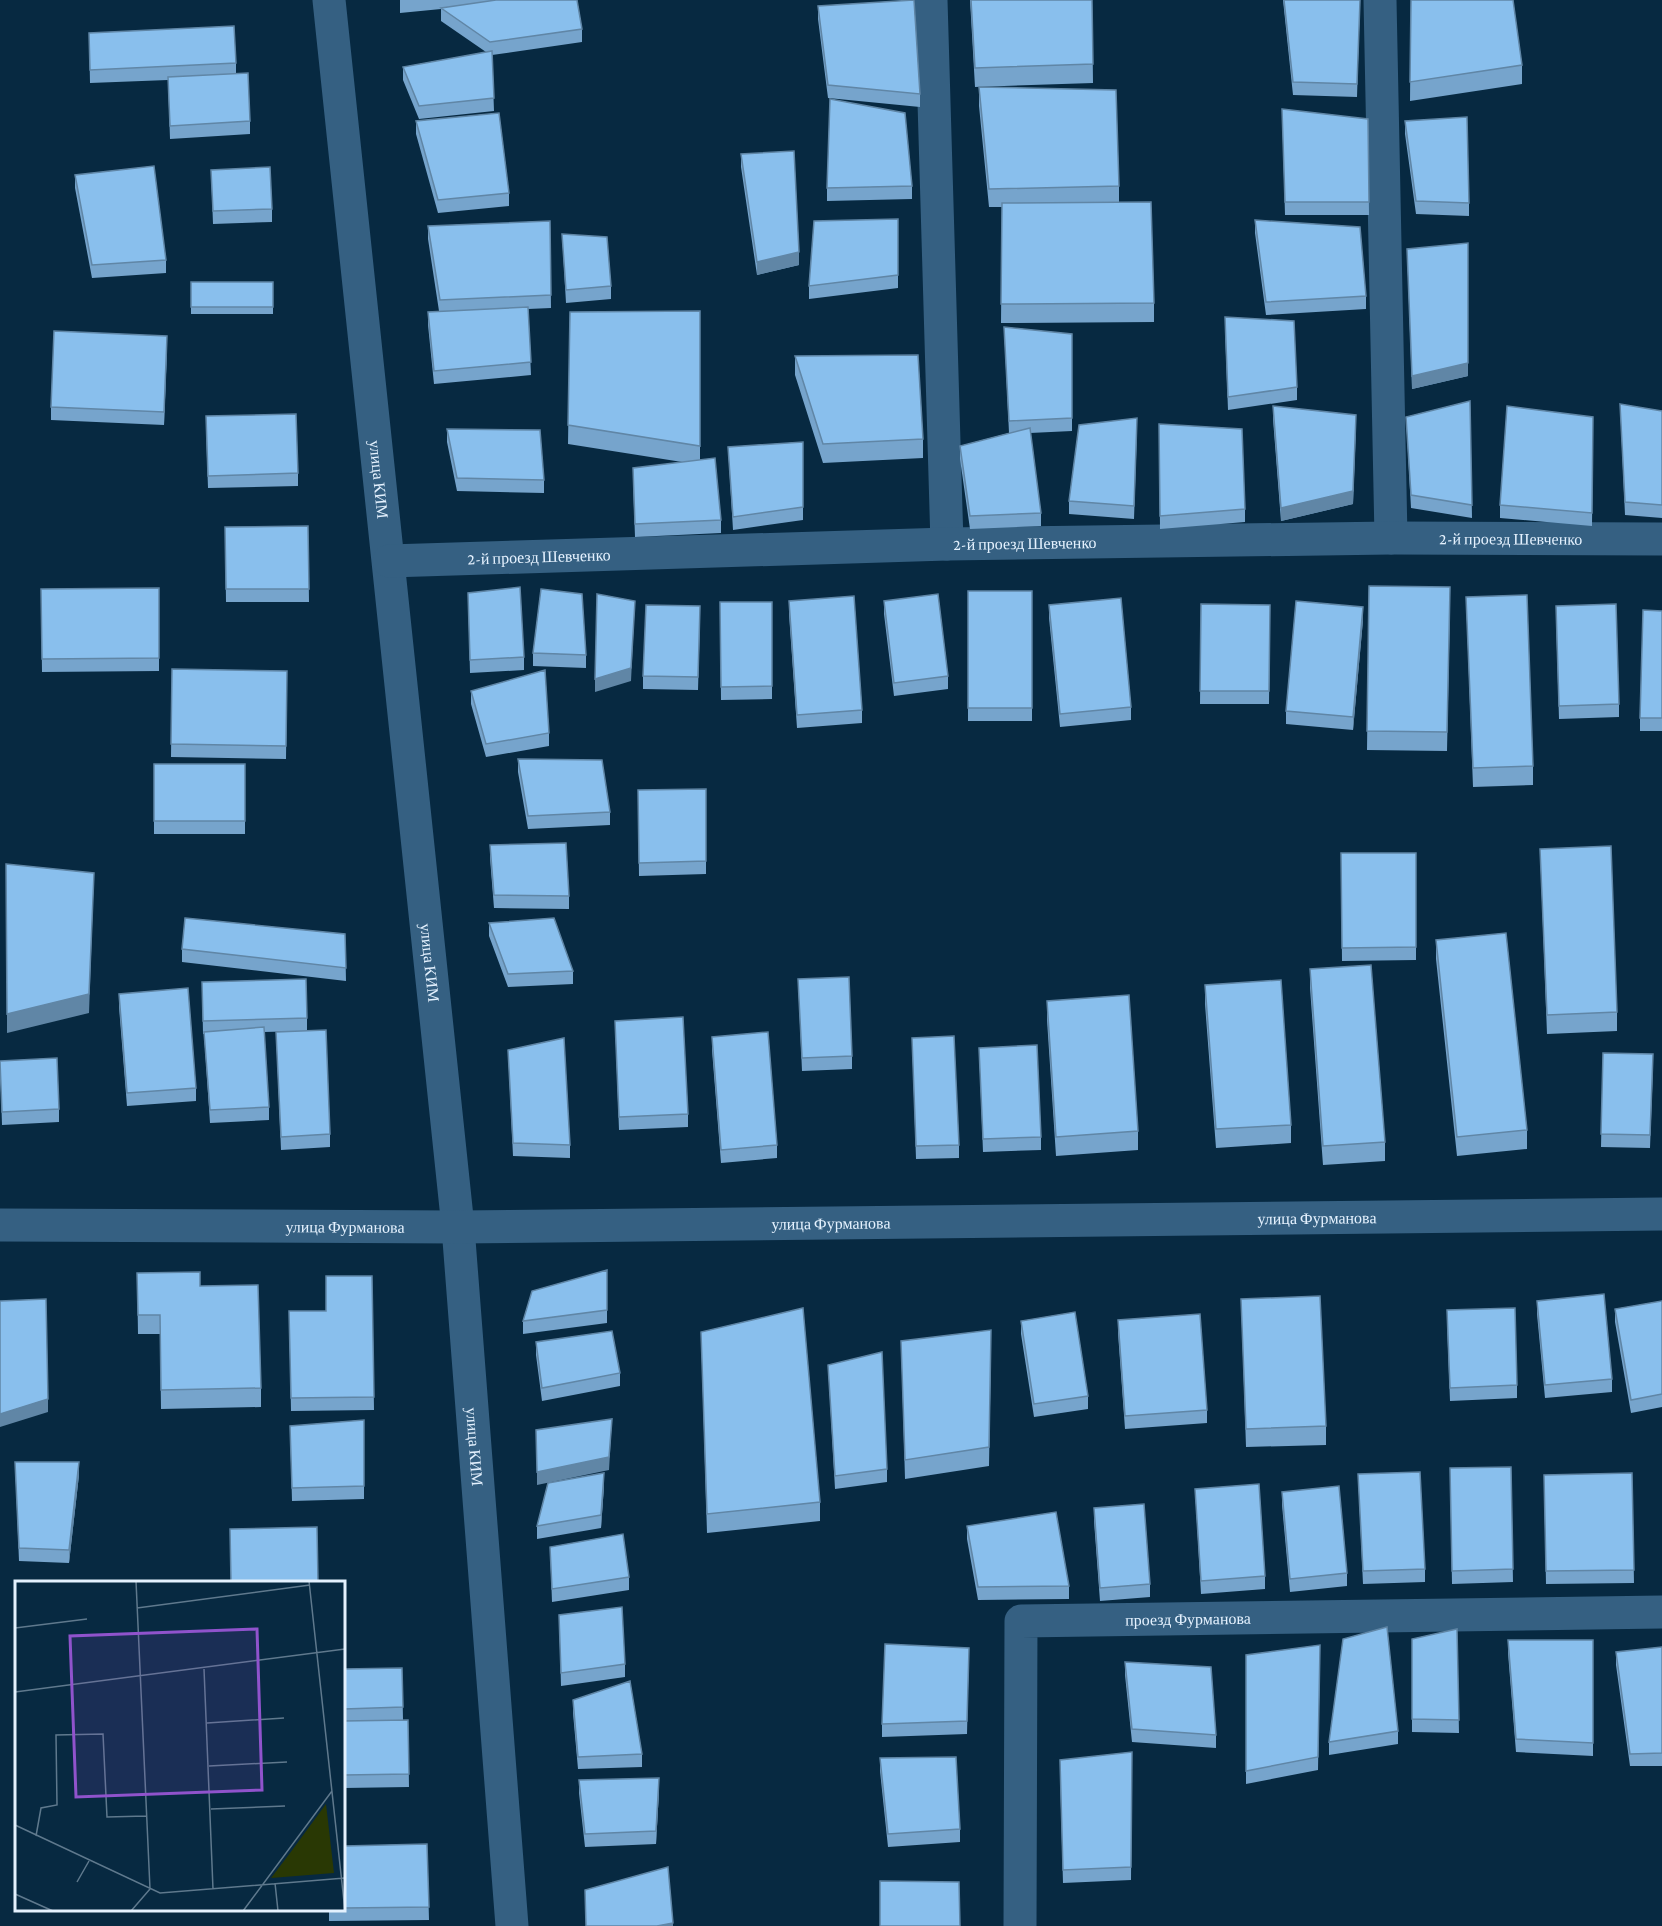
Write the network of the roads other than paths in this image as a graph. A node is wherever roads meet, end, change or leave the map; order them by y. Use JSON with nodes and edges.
{"nodes":[{"id":1,"x":329,"y":0,"type":"edge"},
{"id":2,"x":931,"y":0,"type":"edge"},
{"id":3,"x":1380,"y":0,"type":"edge"},
{"id":4,"x":1390,"y":538,"type":"junction"},
{"id":5,"x":1662,"y":539,"type":"edge"},
{"id":6,"x":947,"y":544,"type":"junction"},
{"id":7,"x":389,"y":561,"type":"junction"},
{"id":8,"x":1662,"y":1214,"type":"edge"},
{"id":9,"x":0,"y":1226,"type":"edge"},
{"id":10,"x":458,"y":1227,"type":"junction"},
{"id":11,"x":1662,"y":1612,"type":"edge"},
{"id":12,"x":512,"y":1926,"type":"edge"},
{"id":13,"x":1020,"y":1926,"type":"edge"}],
"edges":[{"from":1,"to":7,"type":"street","name":"улица КИМ"},
{"from":2,"to":6,"type":"street"},
{"from":3,"to":4,"type":"street"},
{"from":4,"to":5,"type":"street","name":"2-й проезд Шевченко"},
{"from":4,"to":6,"type":"street","name":"2-й проезд Шевченко"},
{"from":6,"to":7,"type":"street","name":"2-й проезд Шевченко"},
{"from":7,"to":10,"type":"street","name":"улица КИМ"},
{"from":8,"to":10,"type":"street","name":"улица Фурманова"},
{"from":9,"to":10,"type":"street","name":"улица Фурманова"},
{"from":10,"to":12,"type":"street","name":"улица КИМ"},
{"from":11,"to":13,"type":"street","name":"проезд Фурманова"}]}
